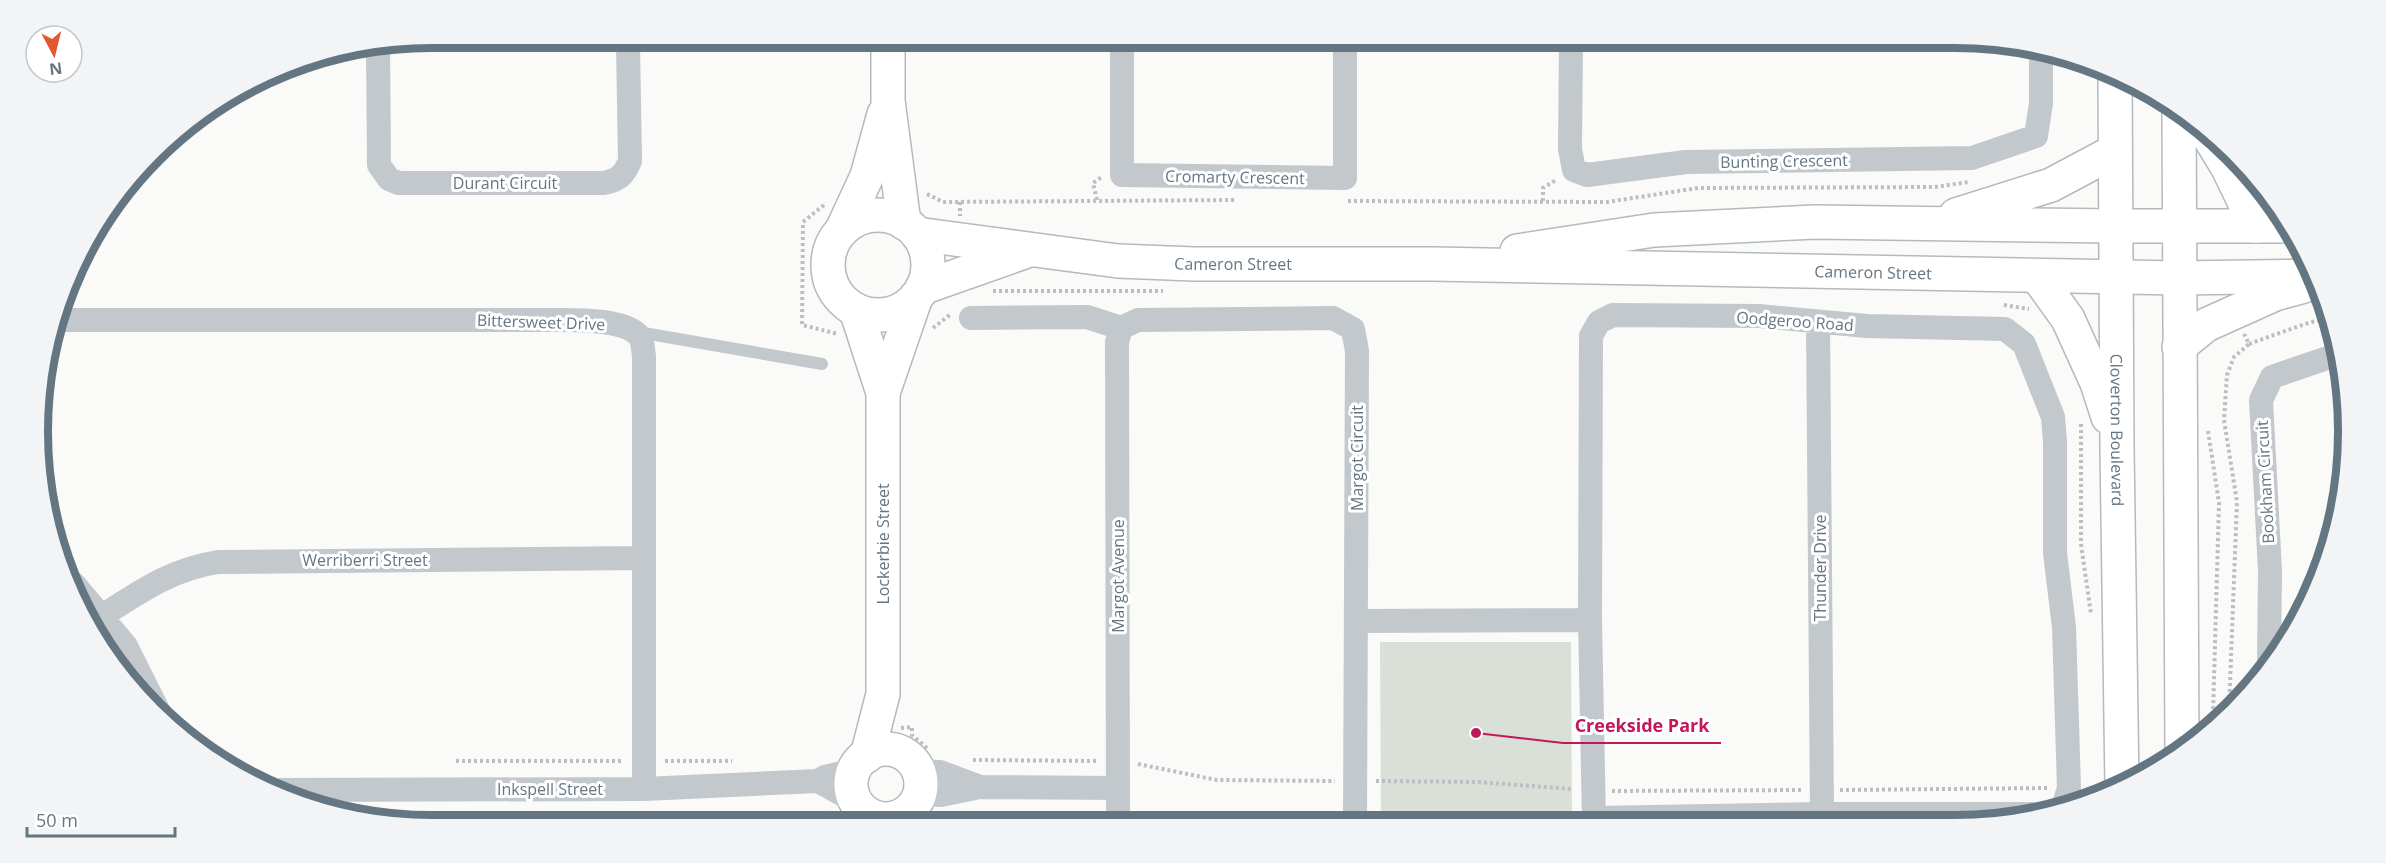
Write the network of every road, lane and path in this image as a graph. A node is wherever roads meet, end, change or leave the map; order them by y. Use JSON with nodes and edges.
{"nodes":[{"id":1,"x":628,"y":48,"type":"edge"},
{"id":2,"x":888,"y":48,"type":"edge"},
{"id":3,"x":1122,"y":48,"type":"edge"},
{"id":4,"x":1345,"y":48,"type":"edge"},
{"id":5,"x":1571,"y":48,"type":"edge"},
{"id":6,"x":378,"y":51,"type":"edge"},
{"id":7,"x":2041,"y":58,"type":"edge"},
{"id":8,"x":2115,"y":84,"type":"edge"},
{"id":9,"x":888,"y":101,"type":"junction"},
{"id":10,"x":2179,"y":121,"type":"edge"},
{"id":11,"x":2115,"y":151,"type":"junction"},
{"id":12,"x":2220,"y":154,"type":"edge"},
{"id":13,"x":1574,"y":170,"type":"junction"},
{"id":14,"x":898,"y":177,"type":"junction"},
{"id":15,"x":1978,"y":181,"type":"dead end"},
{"id":16,"x":1246,"y":200,"type":"dead end"},
{"id":17,"x":1338,"y":201,"type":"dead end"},
{"id":18,"x":1544,"y":201,"type":"junction"},
{"id":19,"x":1922,"y":224,"type":"junction"},
{"id":20,"x":2116,"y":226,"type":"junction"},
{"id":21,"x":2256,"y":226,"type":"junction"},
{"id":22,"x":2278,"y":226,"type":"edge"},
{"id":23,"x":2178,"y":227,"type":"junction"},
{"id":24,"x":910,"y":228,"type":"junction"},
{"id":25,"x":842,"y":230,"type":"junction"},
{"id":26,"x":1035,"y":249,"type":"junction"},
{"id":27,"x":1432,"y":264,"type":"junction"},
{"id":28,"x":2037,"y":276,"type":"junction"},
{"id":29,"x":2305,"y":276,"type":"edge"},
{"id":30,"x":2116,"y":277,"type":"junction"},
{"id":31,"x":2178,"y":278,"type":"junction"},
{"id":32,"x":2309,"y":284,"type":"edge"},
{"id":33,"x":981,"y":291,"type":"dead end"},
{"id":34,"x":1172,"y":291,"type":"dead end"},
{"id":35,"x":919,"y":293,"type":"junction"},
{"id":36,"x":1997,"y":305,"type":"dead end"},
{"id":37,"x":856,"y":310,"type":"junction"},
{"id":38,"x":2033,"y":310,"type":"dead end"},
{"id":39,"x":963,"y":315,"type":"joint"},
{"id":40,"x":2321,"y":319,"type":"edge"},
{"id":41,"x":64,"y":320,"type":"edge"},
{"id":42,"x":1818,"y":322,"type":"junction"},
{"id":43,"x":1121,"y":328,"type":"junction"},
{"id":44,"x":634,"y":331,"type":"junction"},
{"id":45,"x":2235,"y":334,"type":"dead end"},
{"id":46,"x":901,"y":339,"type":"junction"},
{"id":47,"x":2249,"y":344,"type":"junction"},
{"id":48,"x":2179,"y":347,"type":"junction"},
{"id":49,"x":2331,"y":357,"type":"edge"},
{"id":50,"x":822,"y":364,"type":"dead end"},
{"id":51,"x":883,"y":393,"type":"junction"},
{"id":52,"x":2079,"y":416,"type":"dead end"},
{"id":53,"x":2208,"y":428,"type":"dead end"},
{"id":54,"x":2116,"y":448,"type":"junction"},
{"id":55,"x":642,"y":558,"type":"junction"},
{"id":56,"x":87,"y":599,"type":"edge"},
{"id":57,"x":102,"y":616,"type":"junction"},
{"id":58,"x":2092,"y":618,"type":"dead end"},
{"id":59,"x":1590,"y":620,"type":"junction"},
{"id":60,"x":1357,"y":621,"type":"junction"},
{"id":61,"x":2269,"y":651,"type":"edge"},
{"id":62,"x":148,"y":689,"type":"edge"},
{"id":63,"x":2229,"y":699,"type":"edge"},
{"id":64,"x":2213,"y":715,"type":"edge"},
{"id":65,"x":2182,"y":740,"type":"edge"},
{"id":66,"x":966,"y":760,"type":"dead end"},
{"id":67,"x":1119,"y":761,"type":"junction"},
{"id":68,"x":2122,"y":776,"type":"edge"},
{"id":69,"x":1355,"y":781,"type":"junction"},
{"id":70,"x":892,"y":784,"type":"edge"},
{"id":71,"x":1118,"y":788,"type":"junction"},
{"id":72,"x":644,"y":789,"type":"junction"},
{"id":73,"x":295,"y":790,"type":"edge"},
{"id":74,"x":1822,"y":790,"type":"junction"},
{"id":75,"x":1594,"y":791,"type":"junction"},
{"id":76,"x":2067,"y":796,"type":"edge"},
{"id":77,"x":1822,"y":814,"type":"junction"},
{"id":78,"x":1980,"y":814,"type":"edge"},
{"id":79,"x":1119,"y":815,"type":"edge"},
{"id":80,"x":1355,"y":815,"type":"edge"},
{"id":81,"x":1594,"y":815,"type":"edge"},
{"id":82,"x":1784,"y":815,"type":"edge"}],
"edges":[{"from":1,"to":6,"type":"street","name":"Durant Circuit"},
{"from":2,"to":9,"type":"street"},
{"from":3,"to":4,"type":"street","name":"Cromarty Crescent"},
{"from":5,"to":13,"type":"street"},
{"from":7,"to":13,"type":"street","name":"Bunting Crescent"},
{"from":8,"to":11,"type":"street","name":"Cloverton Boulevard"},
{"from":9,"to":14,"type":"street"},
{"from":9,"to":25,"type":"street"},
{"from":10,"to":23,"type":"street"},
{"from":11,"to":19,"type":"street"},
{"from":11,"to":20,"type":"street","name":"Cloverton Boulevard"},
{"from":12,"to":21,"type":"street"},
{"from":13,"to":18,"type":"path"},
{"from":14,"to":16,"type":"path"},
{"from":14,"to":24,"type":"street"},
{"from":15,"to":18,"type":"path"},
{"from":17,"to":18,"type":"path"},
{"from":19,"to":20,"type":"street","name":"Cameron Street"},
{"from":19,"to":27,"type":"street","name":"Cameron Street"},
{"from":20,"to":23,"type":"street","name":"Cameron Street"},
{"from":20,"to":30,"type":"street","name":"Cloverton Boulevard"},
{"from":21,"to":22,"type":"street","name":"Cameron Street"},
{"from":21,"to":23,"type":"street","name":"Cameron Street"},
{"from":23,"to":31,"type":"street"},
{"from":24,"to":25,"type":"street"},
{"from":24,"to":26,"type":"street","name":"Cameron Street"},
{"from":24,"to":35,"type":"street"},
{"from":25,"to":37,"type":"street"},
{"from":26,"to":27,"type":"street","name":"Cameron Street"},
{"from":26,"to":35,"type":"street"},
{"from":27,"to":28,"type":"street","name":"Cameron Street"},
{"from":28,"to":30,"type":"street","name":"Cameron Street"},
{"from":28,"to":54,"type":"street"},
{"from":29,"to":31,"type":"street","name":"Cameron Street"},
{"from":30,"to":31,"type":"street","name":"Cameron Street"},
{"from":30,"to":54,"type":"street","name":"Cloverton Boulevard"},
{"from":31,"to":48,"type":"street"},
{"from":32,"to":48,"type":"street"},
{"from":33,"to":34,"type":"path"},
{"from":35,"to":37,"type":"street"},
{"from":35,"to":46,"type":"street"},
{"from":36,"to":38,"type":"path"},
{"from":37,"to":51,"type":"street"},
{"from":39,"to":43,"type":"street"},
{"from":39,"to":46,"type":"path"},
{"from":40,"to":47,"type":"path"},
{"from":41,"to":44,"type":"street","name":"Bittersweet Drive"},
{"from":42,"to":59,"type":"street","name":"Oodgeroo Road"},
{"from":42,"to":74,"type":"street","name":"Thunder Drive"},
{"from":42,"to":76,"type":"street","name":"Oodgeroo Road"},
{"from":43,"to":60,"type":"street","name":"Margot Circuit"},
{"from":43,"to":67,"type":"street","name":"Margot Avenue"},
{"from":44,"to":50,"type":"lane"},
{"from":44,"to":55,"type":"street"},
{"from":45,"to":47,"type":"path"},
{"from":46,"to":51,"type":"street"},
{"from":47,"to":63,"type":"path"},
{"from":48,"to":65,"type":"street"},
{"from":49,"to":61,"type":"street","name":"Bookham Circuit"},
{"from":51,"to":70,"type":"street","name":"Lockerbie Street"},
{"from":52,"to":58,"type":"path"},
{"from":53,"to":64,"type":"path"},
{"from":54,"to":68,"type":"street","name":"Cloverton Boulevard"},
{"from":55,"to":57,"type":"street","name":"Werriberri Street"},
{"from":55,"to":72,"type":"street"},
{"from":56,"to":57,"type":"street"},
{"from":57,"to":62,"type":"street"},
{"from":59,"to":60,"type":"street"},
{"from":59,"to":75,"type":"street","name":"Oodgeroo Road"},
{"from":60,"to":69,"type":"street","name":"Margot Circuit"},
{"from":66,"to":67,"type":"path"},
{"from":67,"to":69,"type":"path"},
{"from":67,"to":71,"type":"street","name":"Margot Avenue"},
{"from":69,"to":75,"type":"path"},
{"from":69,"to":80,"type":"street","name":"Margot Circuit"},
{"from":70,"to":70,"type":"path"},
{"from":70,"to":71,"type":"street"},
{"from":70,"to":72,"type":"street","name":"Inkspell Street"},
{"from":71,"to":79,"type":"street","name":"Margot Avenue"},
{"from":72,"to":73,"type":"street","name":"Inkspell Street"},
{"from":74,"to":75,"type":"path"},
{"from":74,"to":76,"type":"path"},
{"from":74,"to":77,"type":"street","name":"Thunder Drive"},
{"from":75,"to":81,"type":"street","name":"Oodgeroo Road"},
{"from":77,"to":78,"type":"street"},
{"from":77,"to":82,"type":"street"}]}
